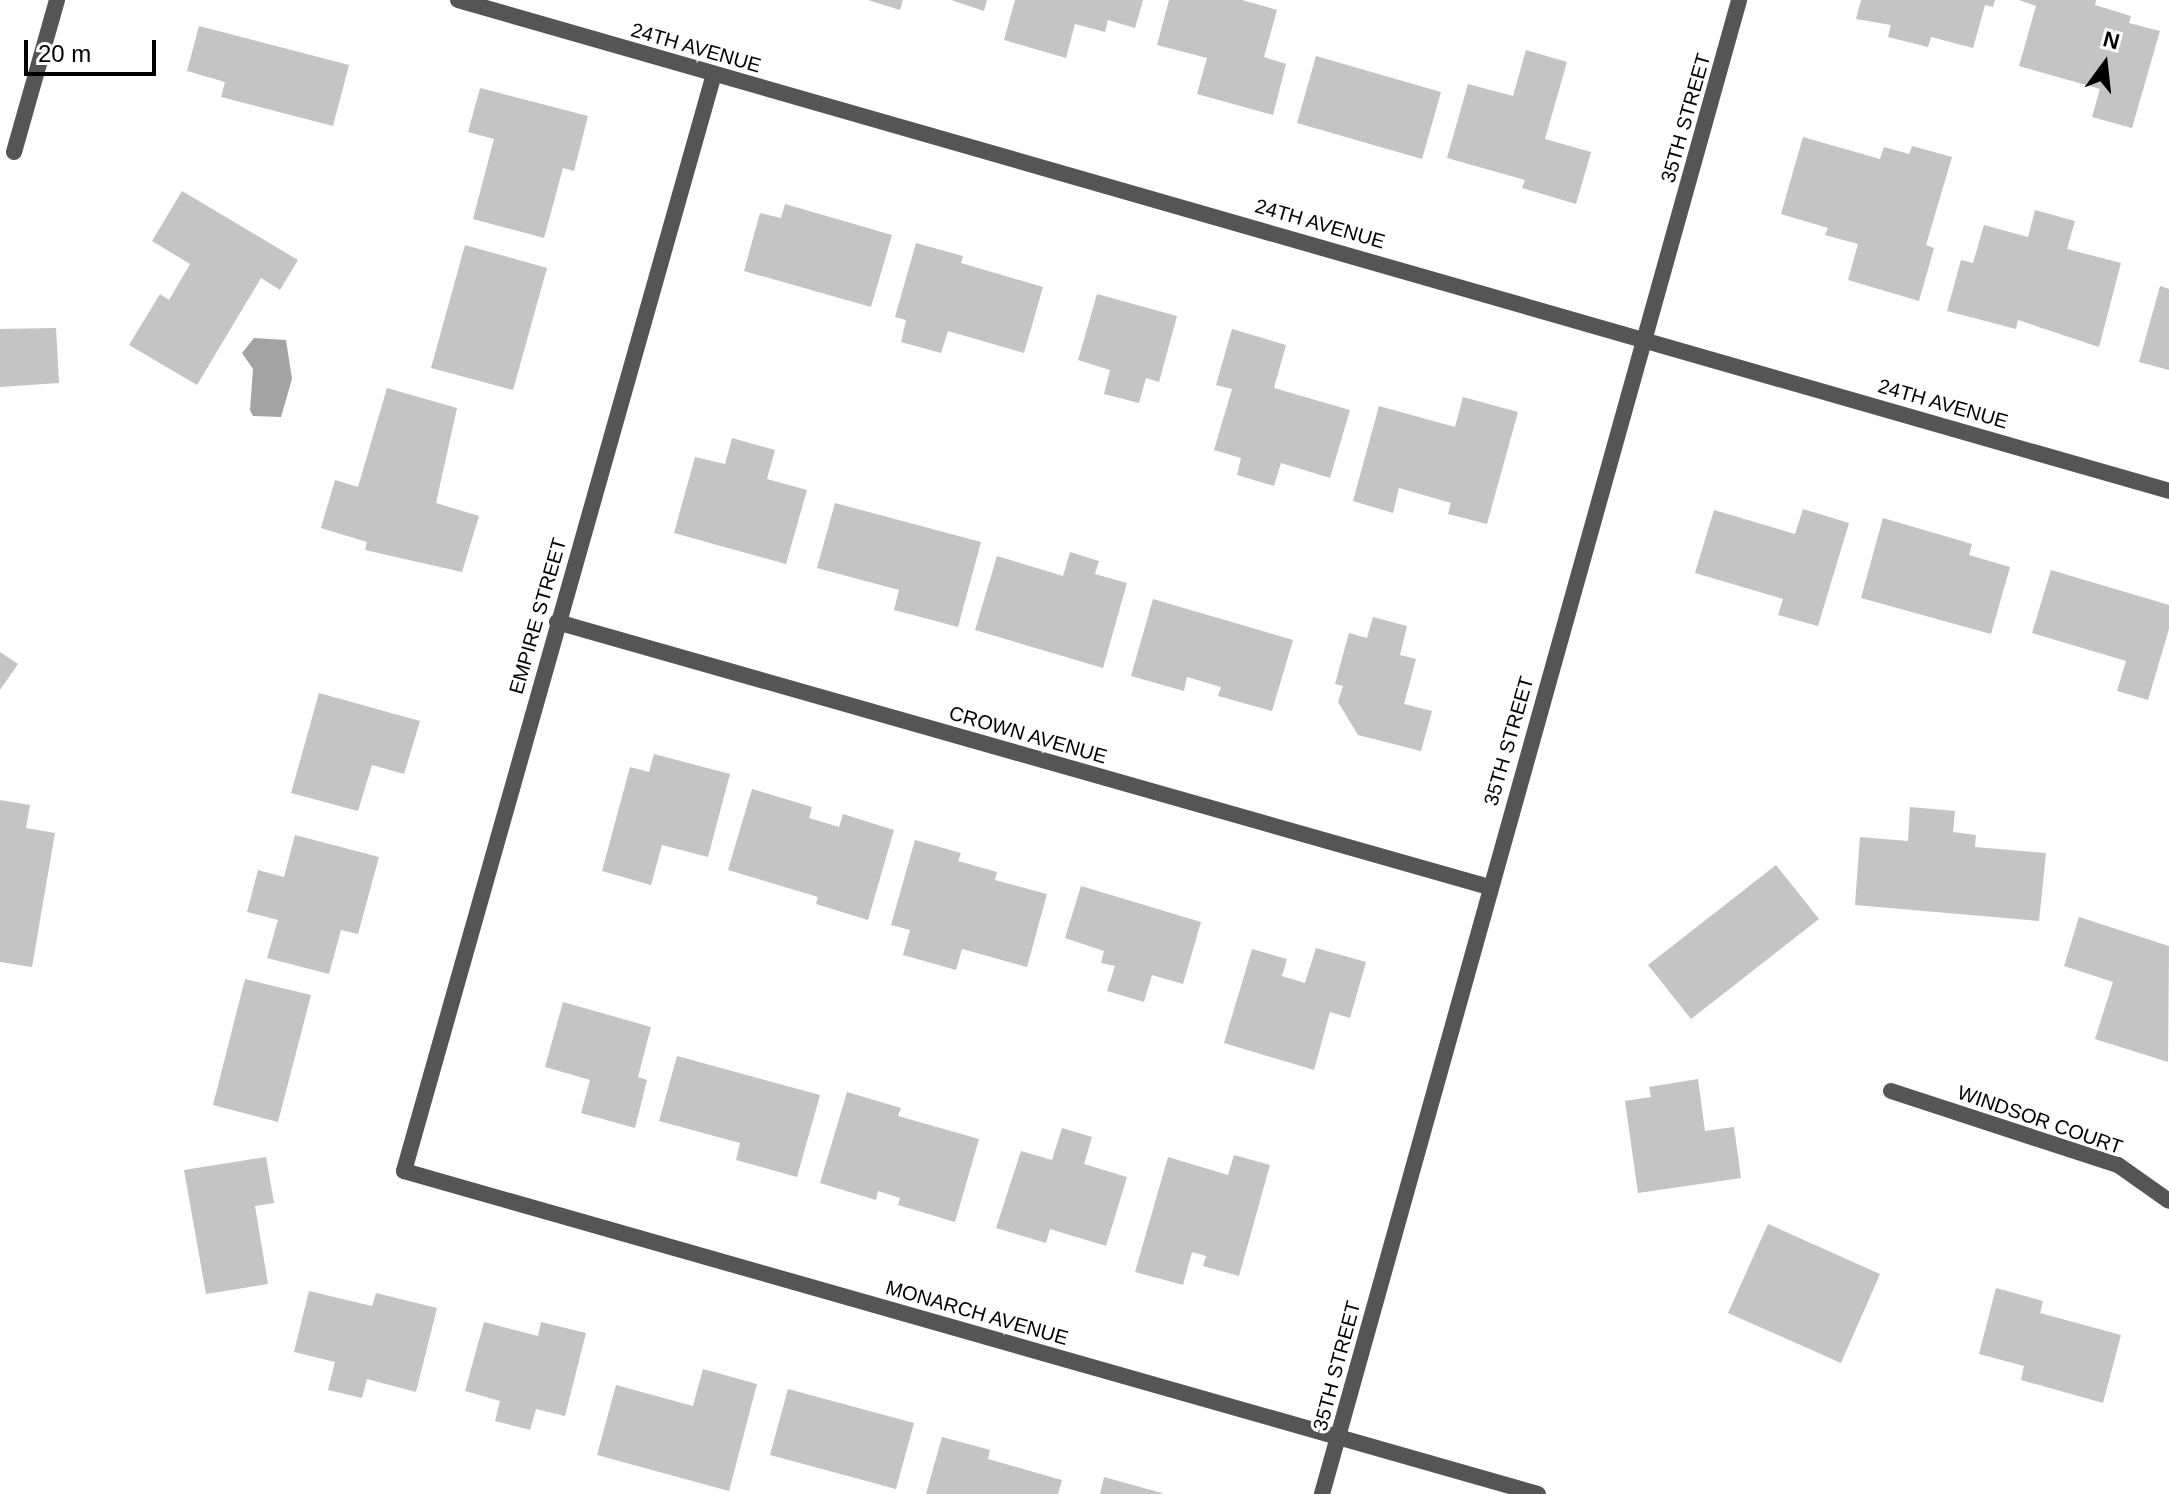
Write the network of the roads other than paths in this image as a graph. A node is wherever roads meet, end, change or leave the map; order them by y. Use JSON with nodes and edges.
{"nodes":[{"id":1,"x":57,"y":0,"type":"edge"},
{"id":2,"x":458,"y":0,"type":"edge"},
{"id":3,"x":1739,"y":0,"type":"edge"},
{"id":4,"x":714,"y":74,"type":"junction"},
{"id":5,"x":14,"y":152,"type":"dead end"},
{"id":6,"x":1645,"y":337,"type":"junction"},
{"id":7,"x":2169,"y":491,"type":"edge"},
{"id":8,"x":557,"y":622,"type":"junction"},
{"id":9,"x":1489,"y":887,"type":"junction"},
{"id":10,"x":1891,"y":1091,"type":"dead end"},
{"id":11,"x":404,"y":1171,"type":"joint"},
{"id":12,"x":2169,"y":1201,"type":"edge"},
{"id":13,"x":1338,"y":1436,"type":"junction"},
{"id":14,"x":1322,"y":1494,"type":"edge"},
{"id":15,"x":1538,"y":1494,"type":"edge"}],
"edges":[{"from":1,"to":5,"type":"street"},
{"from":2,"to":4,"type":"street","name":"24TH AVENUE"},
{"from":3,"to":6,"type":"street","name":"35TH STREET"},
{"from":4,"to":6,"type":"street","name":"24TH AVENUE"},
{"from":4,"to":8,"type":"street","name":"EMPIRE STREET"},
{"from":6,"to":7,"type":"street","name":"24TH AVENUE"},
{"from":6,"to":9,"type":"street","name":"35TH STREET"},
{"from":8,"to":9,"type":"street","name":"CROWN AVENUE"},
{"from":8,"to":11,"type":"street","name":"EMPIRE STREET"},
{"from":9,"to":13,"type":"street","name":"35TH STREET"},
{"from":10,"to":12,"type":"street","name":"WINDSOR COURT"},
{"from":11,"to":13,"type":"street","name":"MONARCH AVENUE"},
{"from":13,"to":14,"type":"street","name":"35TH STREET"},
{"from":13,"to":15,"type":"street","name":"MONARCH AVENUE"}]}
